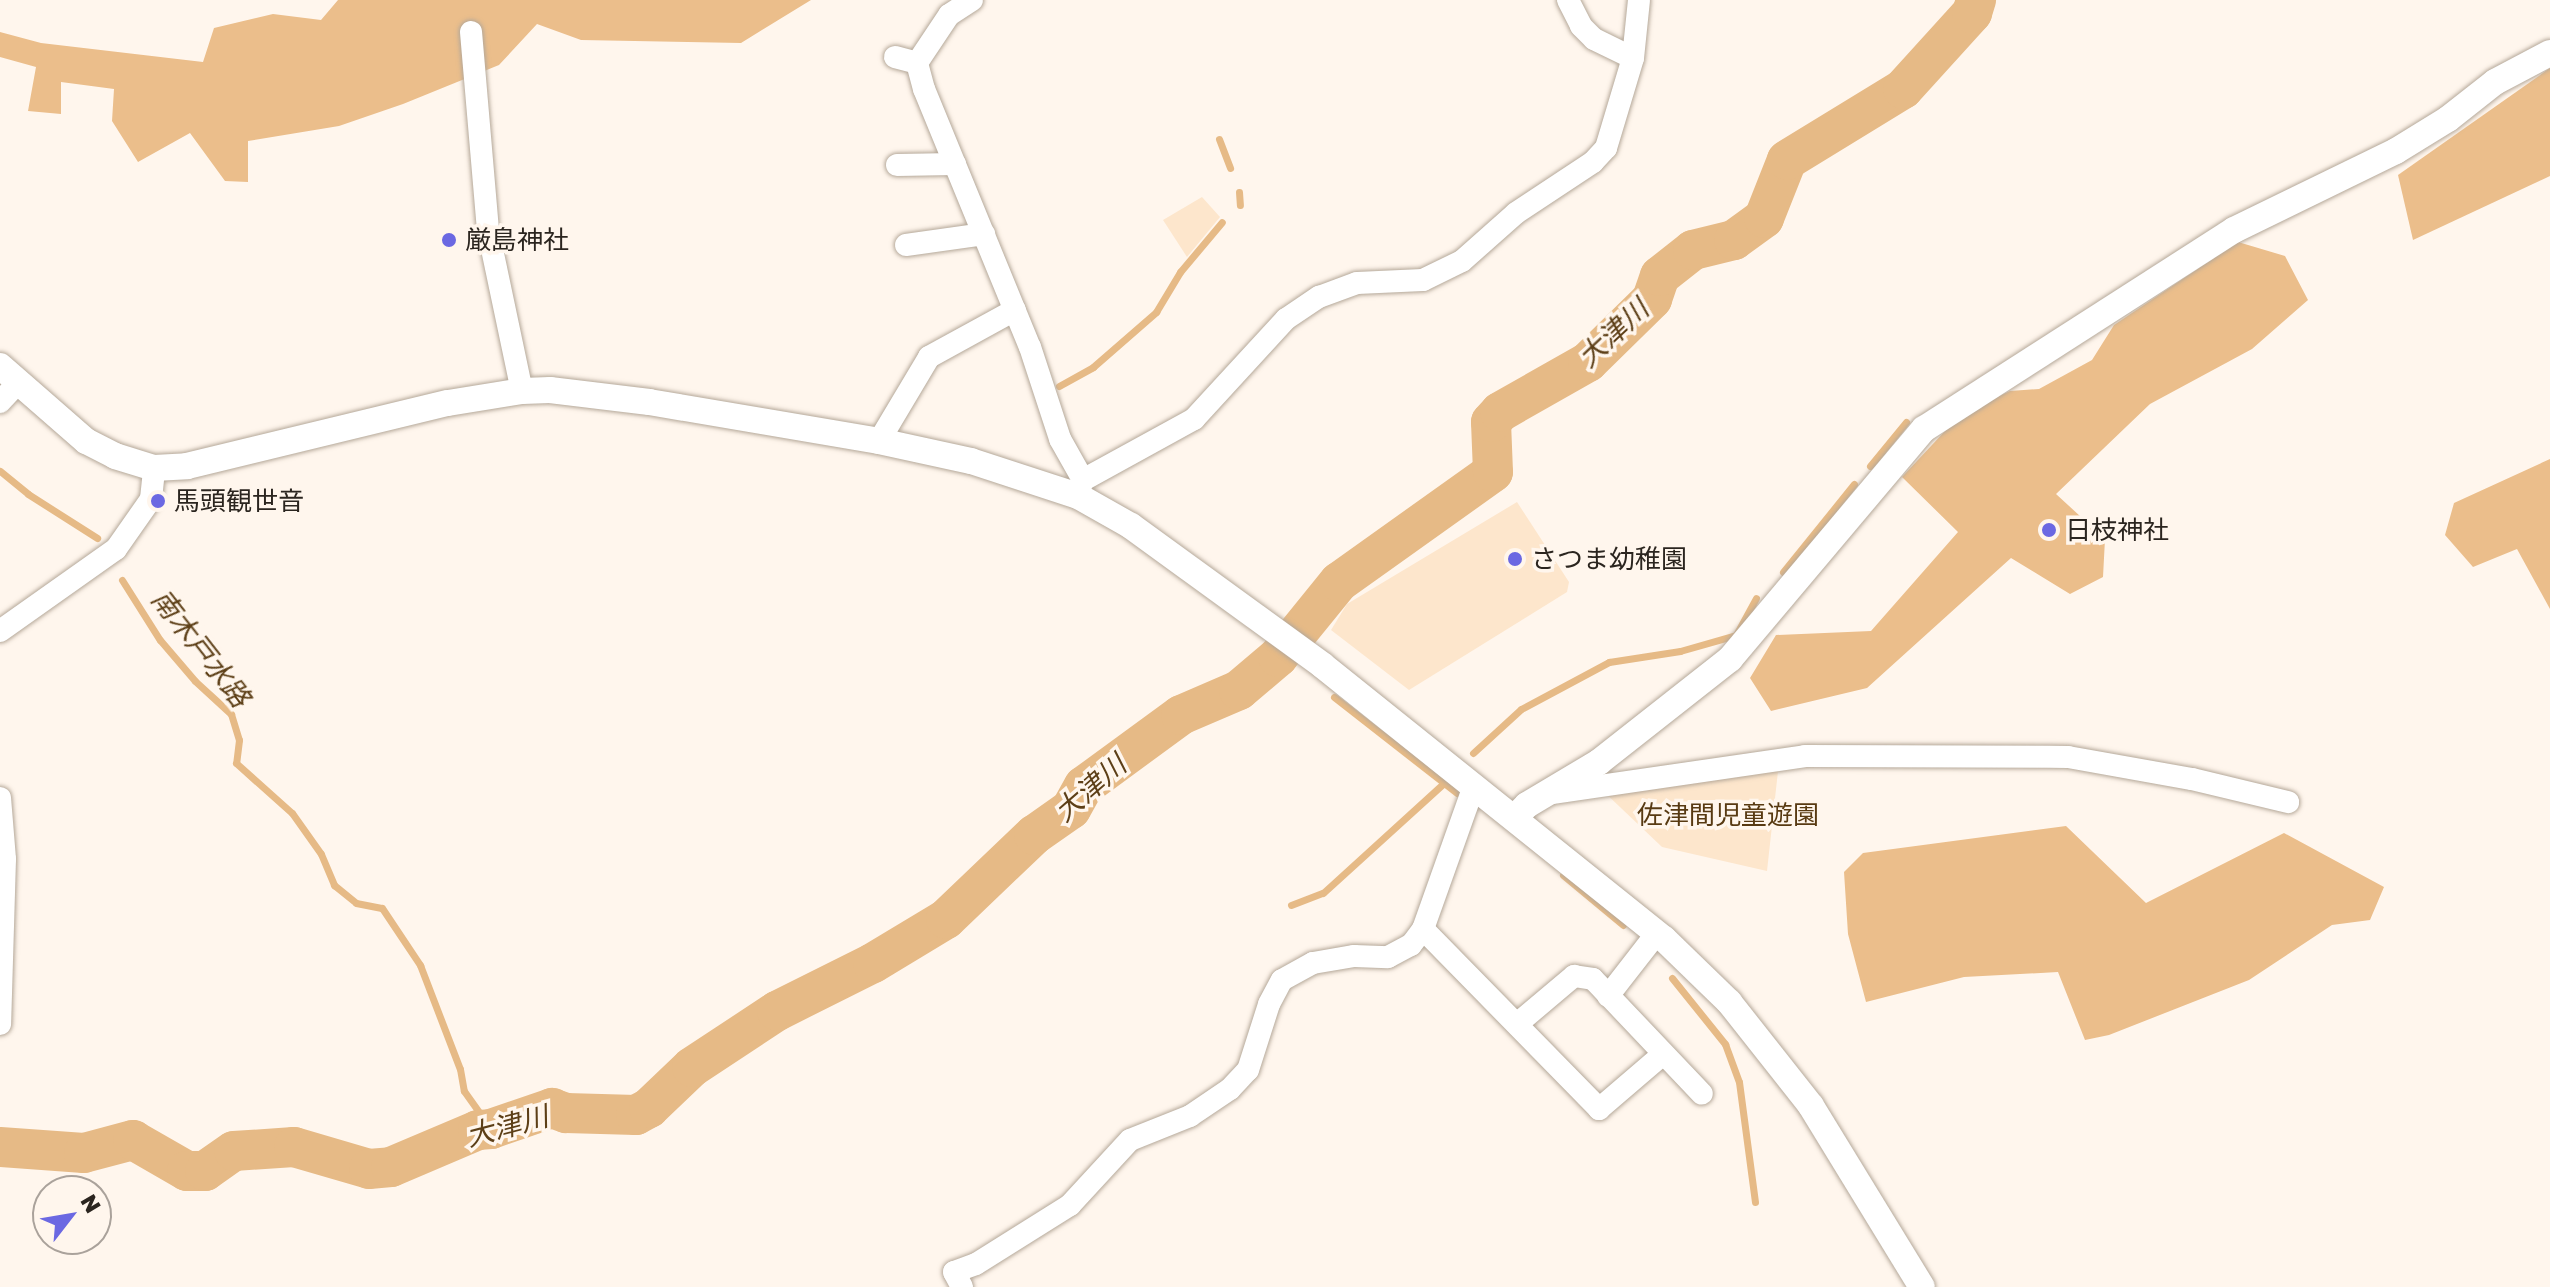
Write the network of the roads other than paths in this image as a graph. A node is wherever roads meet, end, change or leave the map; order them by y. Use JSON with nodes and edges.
{"nodes":[{"id":1,"x":972,"y":0,"type":"edge"},
{"id":2,"x":1568,"y":0,"type":"edge"},
{"id":3,"x":1639,"y":0,"type":"edge"},
{"id":4,"x":471,"y":32,"type":"dead end"},
{"id":5,"x":2550,"y":53,"type":"edge"},
{"id":6,"x":1633,"y":58,"type":"junction"},
{"id":7,"x":955,"y":164,"type":"junction"},
{"id":8,"x":897,"y":165,"type":"dead end"},
{"id":9,"x":984,"y":234,"type":"junction"},
{"id":10,"x":906,"y":245,"type":"dead end"},
{"id":11,"x":1015,"y":310,"type":"junction"},
{"id":12,"x":9,"y":374,"type":"edge"},
{"id":13,"x":522,"y":391,"type":"junction"},
{"id":14,"x":0,"y":402,"type":"edge"},
{"id":15,"x":879,"y":441,"type":"junction"},
{"id":16,"x":154,"y":468,"type":"junction"},
{"id":17,"x":1080,"y":488,"type":"junction"},
{"id":18,"x":0,"y":631,"type":"edge"},
{"id":19,"x":1474,"y":786,"type":"junction"},
{"id":20,"x":1546,"y":794,"type":"junction"},
{"id":21,"x":0,"y":798,"type":"edge"},
{"id":22,"x":2288,"y":802,"type":"dead end"},
{"id":23,"x":1515,"y":817,"type":"junction"},
{"id":24,"x":1423,"y":929,"type":"junction"},
{"id":25,"x":1657,"y":933,"type":"junction"},
{"id":26,"x":1608,"y":996,"type":"junction"},
{"id":27,"x":0,"y":1024,"type":"edge"},
{"id":28,"x":1517,"y":1024,"type":"junction"},
{"id":29,"x":1662,"y":1055,"type":"junction"},
{"id":30,"x":1702,"y":1094,"type":"dead end"},
{"id":31,"x":962,"y":1287,"type":"edge"},
{"id":32,"x":1922,"y":1287,"type":"edge"}],
"edges":[{"from":1,"to":7,"type":"street"},
{"from":2,"to":6,"type":"street"},
{"from":3,"to":6,"type":"street"},
{"from":4,"to":13,"type":"street"},
{"from":5,"to":20,"type":"street"},
{"from":6,"to":17,"type":"street"},
{"from":7,"to":8,"type":"street"},
{"from":7,"to":9,"type":"street"},
{"from":9,"to":10,"type":"street"},
{"from":9,"to":11,"type":"street"},
{"from":11,"to":15,"type":"street"},
{"from":11,"to":17,"type":"street"},
{"from":12,"to":14,"type":"street"},
{"from":12,"to":16,"type":"street"},
{"from":13,"to":15,"type":"street"},
{"from":13,"to":16,"type":"street"},
{"from":15,"to":17,"type":"street"},
{"from":16,"to":18,"type":"street"},
{"from":17,"to":19,"type":"street"},
{"from":19,"to":23,"type":"street"},
{"from":19,"to":24,"type":"street"},
{"from":20,"to":22,"type":"street"},
{"from":20,"to":23,"type":"street"},
{"from":21,"to":27,"type":"street"},
{"from":23,"to":25,"type":"street"},
{"from":24,"to":28,"type":"street"},
{"from":24,"to":31,"type":"street"},
{"from":25,"to":26,"type":"street"},
{"from":25,"to":32,"type":"street"},
{"from":26,"to":28,"type":"street"},
{"from":26,"to":29,"type":"street"},
{"from":28,"to":29,"type":"street"},
{"from":29,"to":30,"type":"street"}]}
